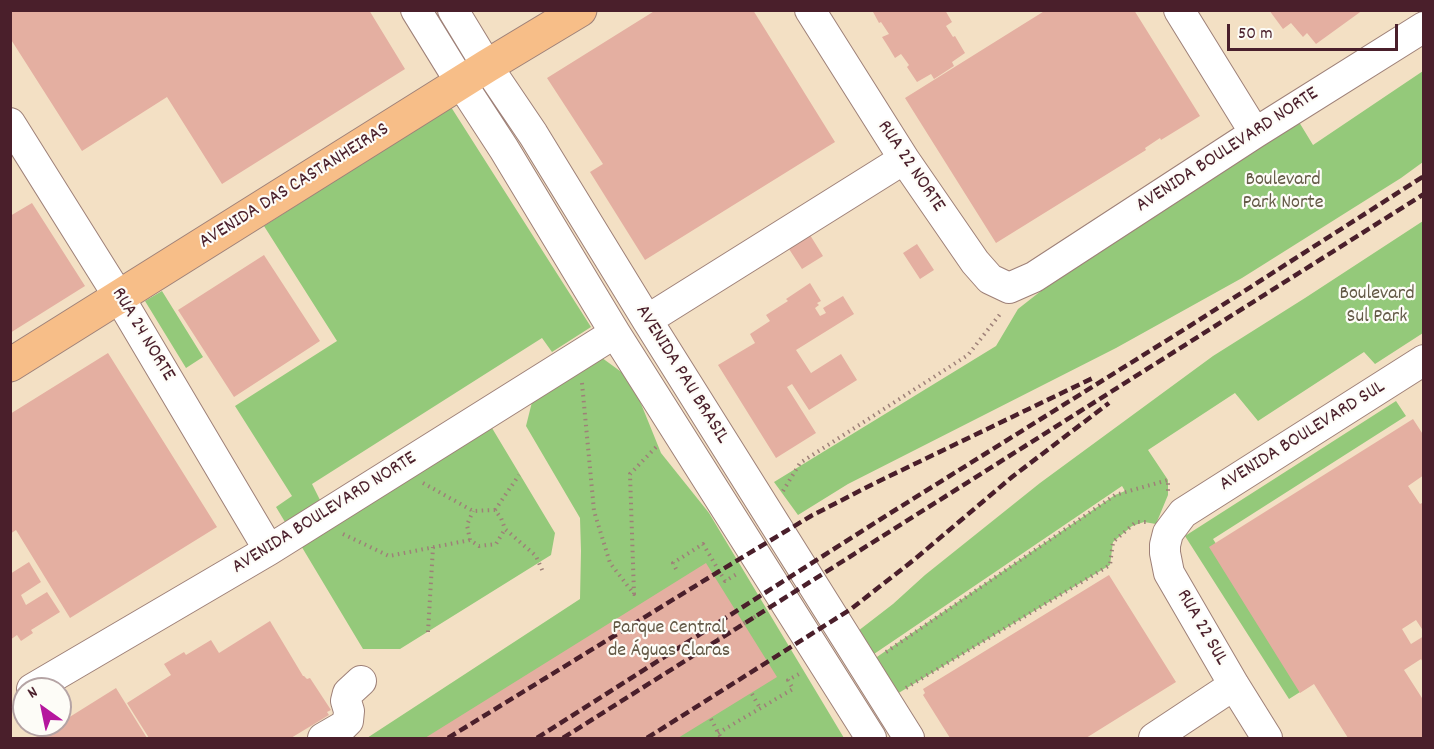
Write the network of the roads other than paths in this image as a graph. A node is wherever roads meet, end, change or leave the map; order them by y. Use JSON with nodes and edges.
{"nodes":[{"id":1,"x":416,"y":10,"type":"edge"},
{"id":2,"x":453,"y":10,"type":"edge"},
{"id":3,"x":580,"y":10,"type":"edge"},
{"id":4,"x":810,"y":10,"type":"edge"},
{"id":5,"x":1179,"y":10,"type":"edge"},
{"id":6,"x":1424,"y":27,"type":"edge"},
{"id":7,"x":474,"y":75,"type":"junction"},
{"id":8,"x":10,"y":123,"type":"edge"},
{"id":9,"x":1255,"y":133,"type":"junction"},
{"id":10,"x":904,"y":159,"type":"junction"},
{"id":11,"x":1022,"y":283,"type":"joint"},
{"id":12,"x":119,"y":297,"type":"junction"},
{"id":13,"x":647,"y":320,"type":"junction"},
{"id":14,"x":615,"y":333,"type":"junction"},
{"id":15,"x":10,"y":364,"type":"edge"},
{"id":16,"x":1422,"y":366,"type":"edge"},
{"id":17,"x":1174,"y":507,"type":"joint"},
{"id":18,"x":269,"y":550,"type":"junction"},
{"id":19,"x":52,"y":677,"type":"edge"},
{"id":20,"x":361,"y":681,"type":"dead end"},
{"id":21,"x":1234,"y":685,"type":"junction"},
{"id":22,"x":323,"y":738,"type":"edge"},
{"id":23,"x":871,"y":738,"type":"edge"},
{"id":24,"x":909,"y":738,"type":"edge"},
{"id":25,"x":1154,"y":738,"type":"edge"},
{"id":26,"x":1267,"y":738,"type":"edge"}],
"edges":[{"from":1,"to":7,"type":"street","name":"AVENIDA PAU BRASIL"},
{"from":2,"to":7,"type":"street","name":"AVENIDA PAU BRASIL"},
{"from":3,"to":7,"type":"main road","name":"AVENIDA DAS CASTANHEIRAS"},
{"from":4,"to":10,"type":"street","name":"RUA 22 NORTE"},
{"from":5,"to":9,"type":"street"},
{"from":6,"to":9,"type":"street","name":"AVENIDA BOULEVARD NORTE"},
{"from":7,"to":12,"type":"main road","name":"AVENIDA DAS CASTANHEIRAS"},
{"from":7,"to":13,"type":"street","name":"AVENIDA PAU BRASIL"},
{"from":7,"to":14,"type":"street","name":"AVENIDA PAU BRASIL"},
{"from":8,"to":12,"type":"street","name":"RUA 24 NORTE"},
{"from":9,"to":11,"type":"street","name":"AVENIDA BOULEVARD NORTE"},
{"from":10,"to":11,"type":"street","name":"RUA 22 NORTE"},
{"from":10,"to":13,"type":"street"},
{"from":12,"to":15,"type":"main road","name":"AVENIDA DAS CASTANHEIRAS"},
{"from":12,"to":18,"type":"street","name":"RUA 24 NORTE"},
{"from":13,"to":24,"type":"street","name":"AVENIDA PAU BRASIL"},
{"from":14,"to":18,"type":"street","name":"AVENIDA BOULEVARD NORTE"},
{"from":14,"to":23,"type":"street","name":"AVENIDA PAU BRASIL"},
{"from":16,"to":17,"type":"street","name":"AVENIDA BOULEVARD SUL"},
{"from":17,"to":21,"type":"street","name":"RUA 22 SUL"},
{"from":18,"to":19,"type":"street","name":"AVENIDA BOULEVARD NORTE"},
{"from":20,"to":22,"type":"street"},
{"from":21,"to":25,"type":"street"},
{"from":21,"to":26,"type":"street","name":"RUA 22 SUL"}]}
